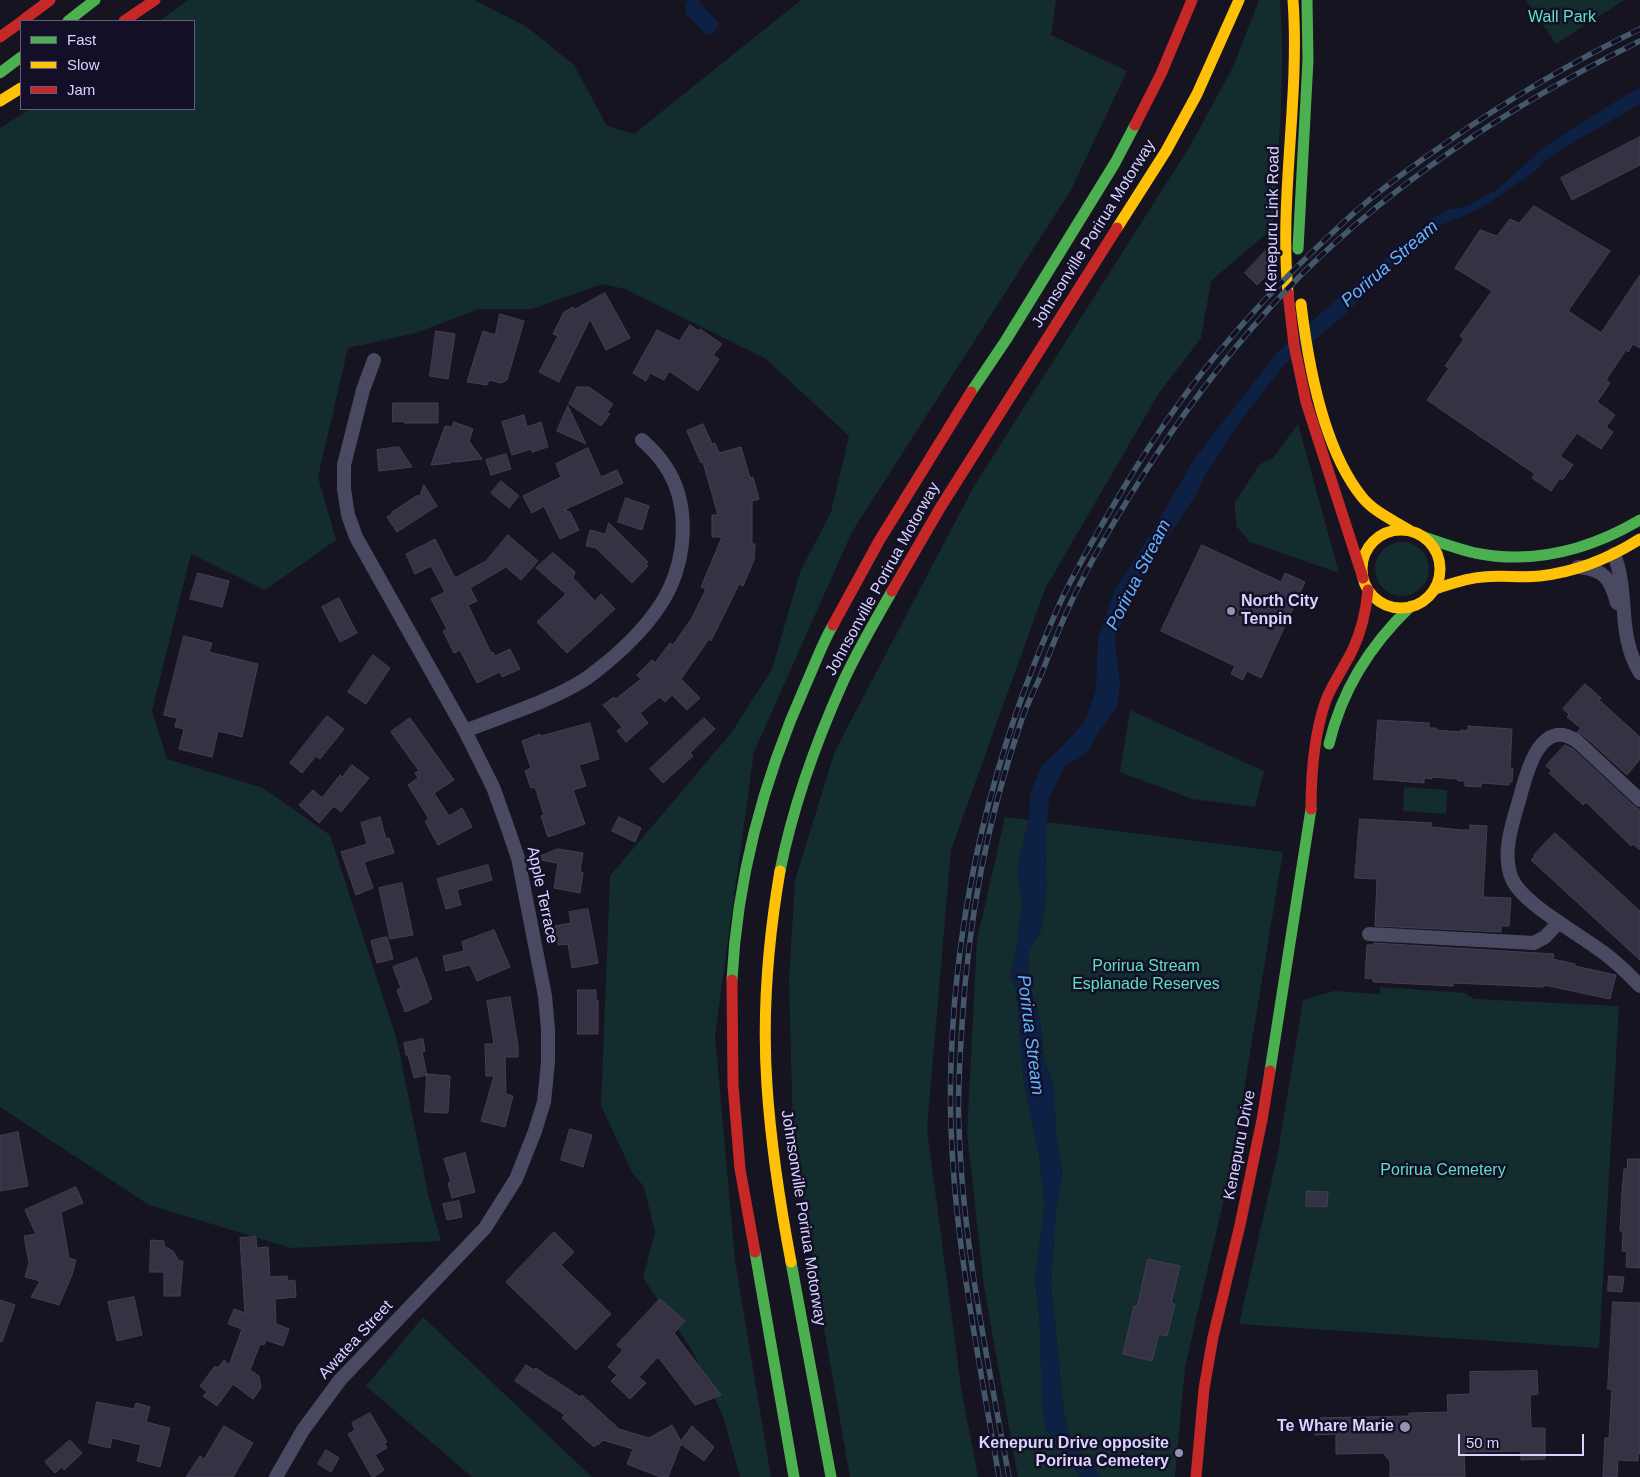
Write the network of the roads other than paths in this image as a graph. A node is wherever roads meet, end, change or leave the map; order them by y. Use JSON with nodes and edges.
{"nodes":[{"id":1,"x":50,"y":0,"type":"edge"},
{"id":2,"x":95,"y":0,"type":"edge"},
{"id":3,"x":155,"y":0,"type":"edge"},
{"id":4,"x":1192,"y":0,"type":"edge"},
{"id":5,"x":1238,"y":0,"type":"edge"},
{"id":6,"x":1294,"y":4,"type":"edge"},
{"id":7,"x":1307,"y":4,"type":"edge"},
{"id":8,"x":25,"y":20,"type":"edge"},
{"id":9,"x":69,"y":20,"type":"edge"},
{"id":10,"x":125,"y":20,"type":"edge"},
{"id":11,"x":20,"y":23,"type":"edge"},
{"id":12,"x":0,"y":38,"type":"edge"},
{"id":13,"x":20,"y":58,"type":"edge"},
{"id":14,"x":0,"y":73,"type":"edge"},
{"id":15,"x":20,"y":89,"type":"edge"},
{"id":16,"x":0,"y":101,"type":"edge"},
{"id":17,"x":1298,"y":264,"type":"dead end"},
{"id":18,"x":1300,"y":290,"type":"dead end"},
{"id":19,"x":374,"y":360,"type":"dead end"},
{"id":20,"x":642,"y":440,"type":"dead end"},
{"id":21,"x":1640,"y":520,"type":"edge"},
{"id":22,"x":1409,"y":530,"type":"junction"},
{"id":23,"x":1424,"y":537,"type":"junction"},
{"id":24,"x":1640,"y":539,"type":"edge"},
{"id":25,"x":1614,"y":554,"type":"junction"},
{"id":26,"x":1544,"y":556,"type":"junction"},
{"id":27,"x":1577,"y":567,"type":"junction"},
{"id":28,"x":1363,"y":578,"type":"junction"},
{"id":29,"x":1435,"y":589,"type":"junction"},
{"id":30,"x":1368,"y":590,"type":"junction"},
{"id":31,"x":1411,"y":606,"type":"junction"},
{"id":32,"x":1624,"y":622,"type":"junction"},
{"id":33,"x":1640,"y":673,"type":"edge"},
{"id":34,"x":465,"y":731,"type":"junction"},
{"id":35,"x":1327,"y":753,"type":"dead end"},
{"id":36,"x":1323,"y":780,"type":"dead end"},
{"id":37,"x":1640,"y":800,"type":"edge"},
{"id":38,"x":1311,"y":817,"type":"junction"},
{"id":39,"x":1559,"y":922,"type":"junction"},
{"id":40,"x":1369,"y":934,"type":"dead end"},
{"id":41,"x":1640,"y":986,"type":"edge"},
{"id":42,"x":477,"y":1238,"type":"joint"},
{"id":43,"x":276,"y":1477,"type":"edge"},
{"id":44,"x":794,"y":1477,"type":"edge"},
{"id":45,"x":831,"y":1477,"type":"edge"},
{"id":46,"x":1196,"y":1477,"type":"edge"}],
"edges":[{"from":1,"to":8,"type":"main road"},
{"from":2,"to":9,"type":"main road"},
{"from":3,"to":10,"type":"main road"},
{"from":4,"to":44,"type":"main road","name":"Johnsonville Porirua Motorway"},
{"from":5,"to":45,"type":"main road","name":"Johnsonville Porirua Motorway"},
{"from":6,"to":28,"type":"main road","name":"Kenepuru Link Road"},
{"from":7,"to":17,"type":"main road","name":"Kenepuru Link Road"},
{"from":11,"to":12,"type":"main road"},
{"from":13,"to":14,"type":"main road"},
{"from":15,"to":16,"type":"main road"},
{"from":18,"to":22,"type":"main road","name":"Kenepuru Link Road"},
{"from":19,"to":34,"type":"street","name":"Apple Terrace"},
{"from":20,"to":34,"type":"street"},
{"from":21,"to":26,"type":"main road"},
{"from":22,"to":23,"type":"main road"},
{"from":22,"to":28,"type":"main road"},
{"from":23,"to":26,"type":"main road"},
{"from":23,"to":29,"type":"main road"},
{"from":24,"to":25,"type":"main road"},
{"from":25,"to":26,"type":"main road"},
{"from":25,"to":27,"type":"main road"},
{"from":25,"to":32,"type":"street"},
{"from":27,"to":29,"type":"main road"},
{"from":27,"to":32,"type":"street"},
{"from":28,"to":30,"type":"main road"},
{"from":29,"to":31,"type":"main road"},
{"from":30,"to":31,"type":"main road"},
{"from":30,"to":38,"type":"main road","name":"Kenepuru Drive"},
{"from":31,"to":35,"type":"main road"},
{"from":32,"to":33,"type":"street"},
{"from":34,"to":42,"type":"street","name":"Apple Terrace"},
{"from":36,"to":38,"type":"main road","name":"Kenepuru Drive"},
{"from":37,"to":39,"type":"street"},
{"from":38,"to":46,"type":"main road","name":"Kenepuru Drive"},
{"from":39,"to":40,"type":"street"},
{"from":39,"to":41,"type":"street"},
{"from":42,"to":43,"type":"street","name":"Awatea Street"}]}
